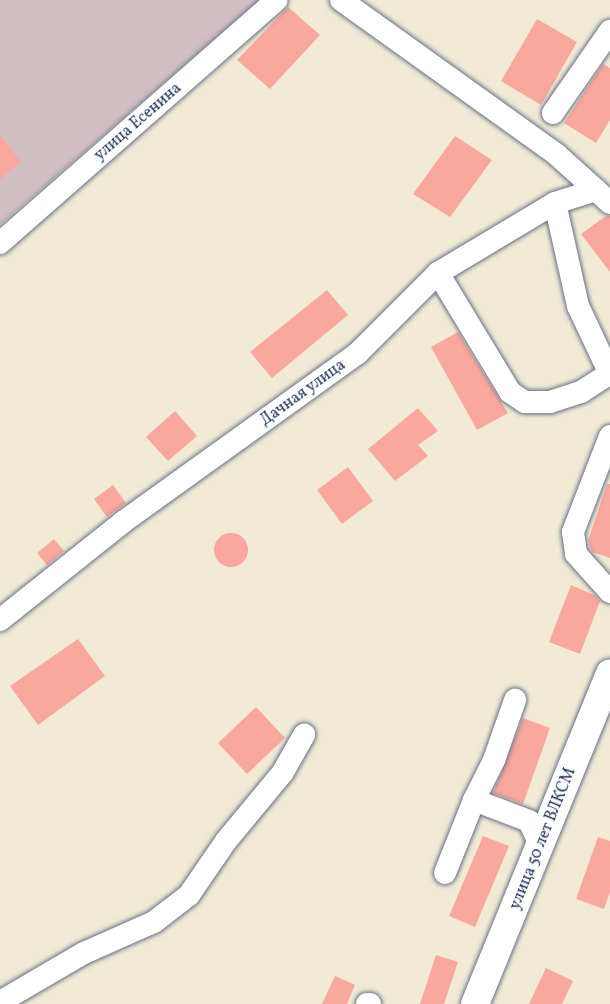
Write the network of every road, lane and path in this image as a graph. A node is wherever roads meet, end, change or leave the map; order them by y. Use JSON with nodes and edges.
{"nodes":[{"id":1,"x":277,"y":0,"type":"edge"},
{"id":2,"x":341,"y":0,"type":"edge"},
{"id":3,"x":610,"y":31,"type":"edge"},
{"id":4,"x":553,"y":112,"type":"dead end"},
{"id":5,"x":603,"y":197,"type":"edge"},
{"id":6,"x":555,"y":202,"type":"junction"},
{"id":7,"x":0,"y":243,"type":"edge"},
{"id":8,"x":438,"y":273,"type":"junction"},
{"id":9,"x":610,"y":374,"type":"edge"},
{"id":10,"x":610,"y":436,"type":"edge"},
{"id":11,"x":610,"y":592,"type":"edge"},
{"id":12,"x":0,"y":620,"type":"edge"},
{"id":13,"x":610,"y":673,"type":"edge"},
{"id":14,"x":515,"y":700,"type":"dead end"},
{"id":15,"x":304,"y":735,"type":"dead end"},
{"id":16,"x":474,"y":800,"type":"junction"},
{"id":17,"x":541,"y":847,"type":"junction"},
{"id":18,"x":445,"y":873,"type":"dead end"},
{"id":19,"x":0,"y":1002,"type":"edge"},
{"id":20,"x":475,"y":1004,"type":"edge"}],
"edges":[{"from":1,"to":7,"type":"street","name":"улица Есенина"},
{"from":2,"to":5,"type":"street"},
{"from":3,"to":4,"type":"street"},
{"from":5,"to":6,"type":"street","name":"Дачная улица"},
{"from":6,"to":8,"type":"street","name":"Дачная улица"},
{"from":6,"to":9,"type":"street"},
{"from":8,"to":9,"type":"street"},
{"from":8,"to":12,"type":"street","name":"Дачная улица"},
{"from":10,"to":11,"type":"street"},
{"from":13,"to":17,"type":"main road","name":"улица 50 лет ВЛКСМ"},
{"from":14,"to":16,"type":"street"},
{"from":15,"to":19,"type":"street"},
{"from":16,"to":17,"type":"street"},
{"from":16,"to":18,"type":"street"},
{"from":17,"to":20,"type":"main road","name":"улица 50 лет ВЛКСМ"}]}
